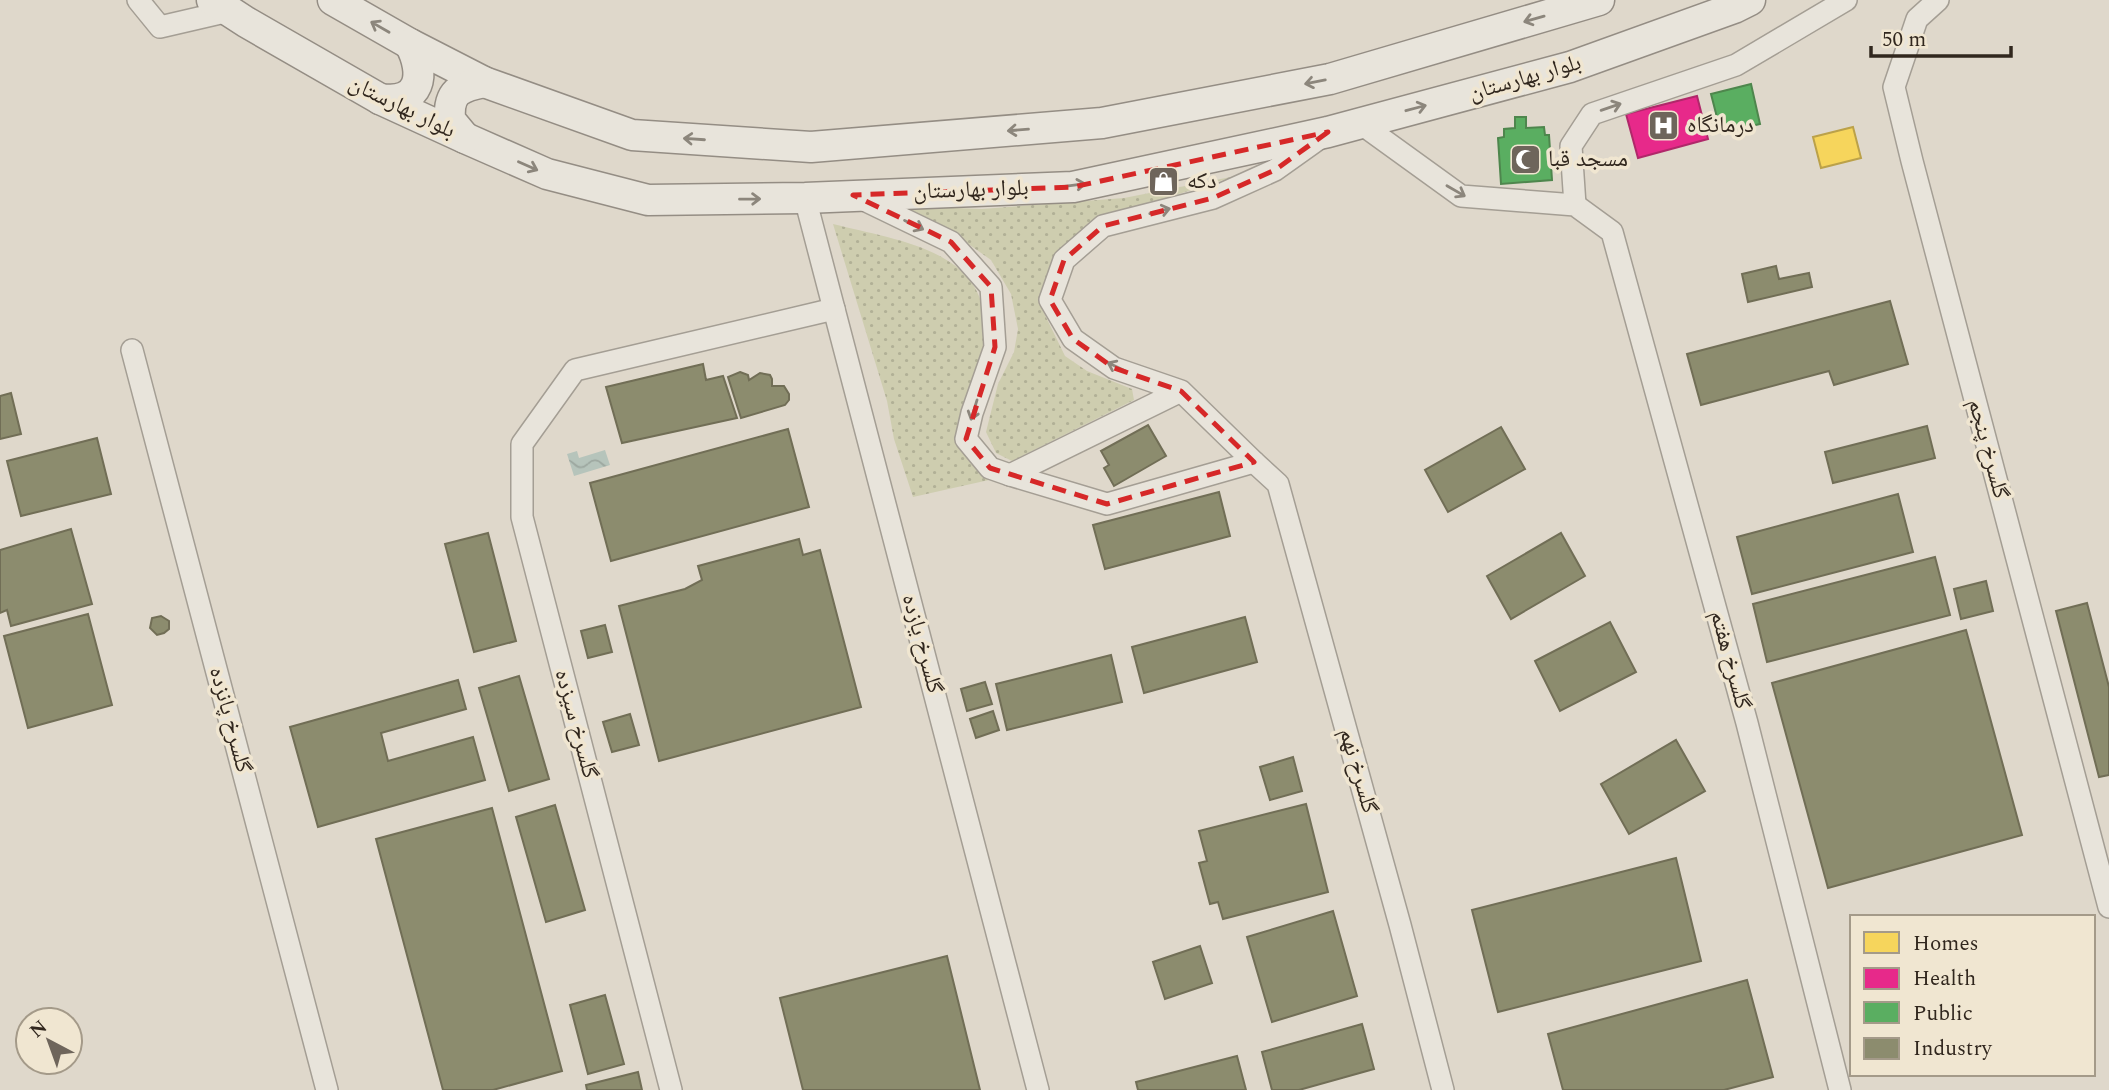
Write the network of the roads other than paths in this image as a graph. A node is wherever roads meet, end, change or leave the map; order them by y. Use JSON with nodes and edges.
{"nodes":[{"id":1,"x":138,"y":0,"type":"edge"},
{"id":2,"x":333,"y":0,"type":"edge"},
{"id":3,"x":1599,"y":0,"type":"edge"},
{"id":4,"x":1750,"y":0,"type":"edge"},
{"id":5,"x":1846,"y":0,"type":"edge"},
{"id":6,"x":1938,"y":0,"type":"edge"},
{"id":7,"x":231,"y":8,"type":"edge"},
{"id":8,"x":410,"y":44,"type":"junction"},
{"id":9,"x":484,"y":82,"type":"junction"},
{"id":10,"x":380,"y":99,"type":"junction"},
{"id":11,"x":1360,"y":123,"type":"junction"},
{"id":12,"x":1328,"y":132,"type":"junction"},
{"id":13,"x":465,"y":138,"type":"junction"},
{"id":14,"x":853,"y":195,"type":"junction"},
{"id":15,"x":805,"y":198,"type":"junction"},
{"id":16,"x":1575,"y":205,"type":"junction"},
{"id":17,"x":834,"y":309,"type":"junction"},
{"id":18,"x":132,"y":350,"type":"dead end"},
{"id":19,"x":1181,"y":391,"type":"junction"},
{"id":20,"x":1254,"y":462,"type":"junction"},
{"id":21,"x":1010,"y":475,"type":"junction"},
{"id":22,"x":2109,"y":907,"type":"edge"},
{"id":23,"x":327,"y":1090,"type":"edge"},
{"id":24,"x":671,"y":1090,"type":"edge"},
{"id":25,"x":1038,"y":1090,"type":"edge"},
{"id":26,"x":1443,"y":1090,"type":"edge"},
{"id":27,"x":1840,"y":1090,"type":"edge"}],
"edges":[{"from":1,"to":7,"type":"street"},
{"from":8,"to":2,"type":"street","one_way":true},
{"from":3,"to":9,"type":"street","one_way":true},
{"from":11,"to":4,"type":"street","name":"بلوار بهارستان","one_way":true},
{"from":16,"to":5,"type":"street","one_way":true},
{"from":6,"to":22,"type":"street","name":"گلسرخ پنجم"},
{"from":7,"to":10,"type":"street","name":"بلوار بهارستان"},
{"from":8,"to":9,"type":"street"},
{"from":8,"to":10,"type":"street"},
{"from":9,"to":13,"type":"street"},
{"from":10,"to":13,"type":"street","name":"بلوار بهارستان"},
{"from":11,"to":12,"type":"street","name":"بلوار بهارستان"},
{"from":11,"to":16,"type":"street","one_way":true},
{"from":14,"to":12,"type":"street","name":"بلوار بهارستان","one_way":true},
{"from":19,"to":12,"type":"street","one_way":true},
{"from":13,"to":15,"type":"street","name":"بلوار بهارستان","one_way":true},
{"from":14,"to":15,"type":"street","name":"بلوار بهارستان"},
{"from":14,"to":21,"type":"street","one_way":true},
{"from":15,"to":17,"type":"street","name":"گلسرخ یازده"},
{"from":16,"to":27,"type":"street","name":"گلسرخ هفتم"},
{"from":17,"to":24,"type":"street","name":"گلسرخ سیزده"},
{"from":17,"to":25,"type":"street","name":"گلسرخ یازده"},
{"from":18,"to":23,"type":"street","name":"گلسرخ پانزده"},
{"from":19,"to":20,"type":"street","name":"گلسرخ نهم"},
{"from":19,"to":21,"type":"street"},
{"from":20,"to":21,"type":"street"},
{"from":20,"to":26,"type":"street","name":"گلسرخ نهم"}]}
